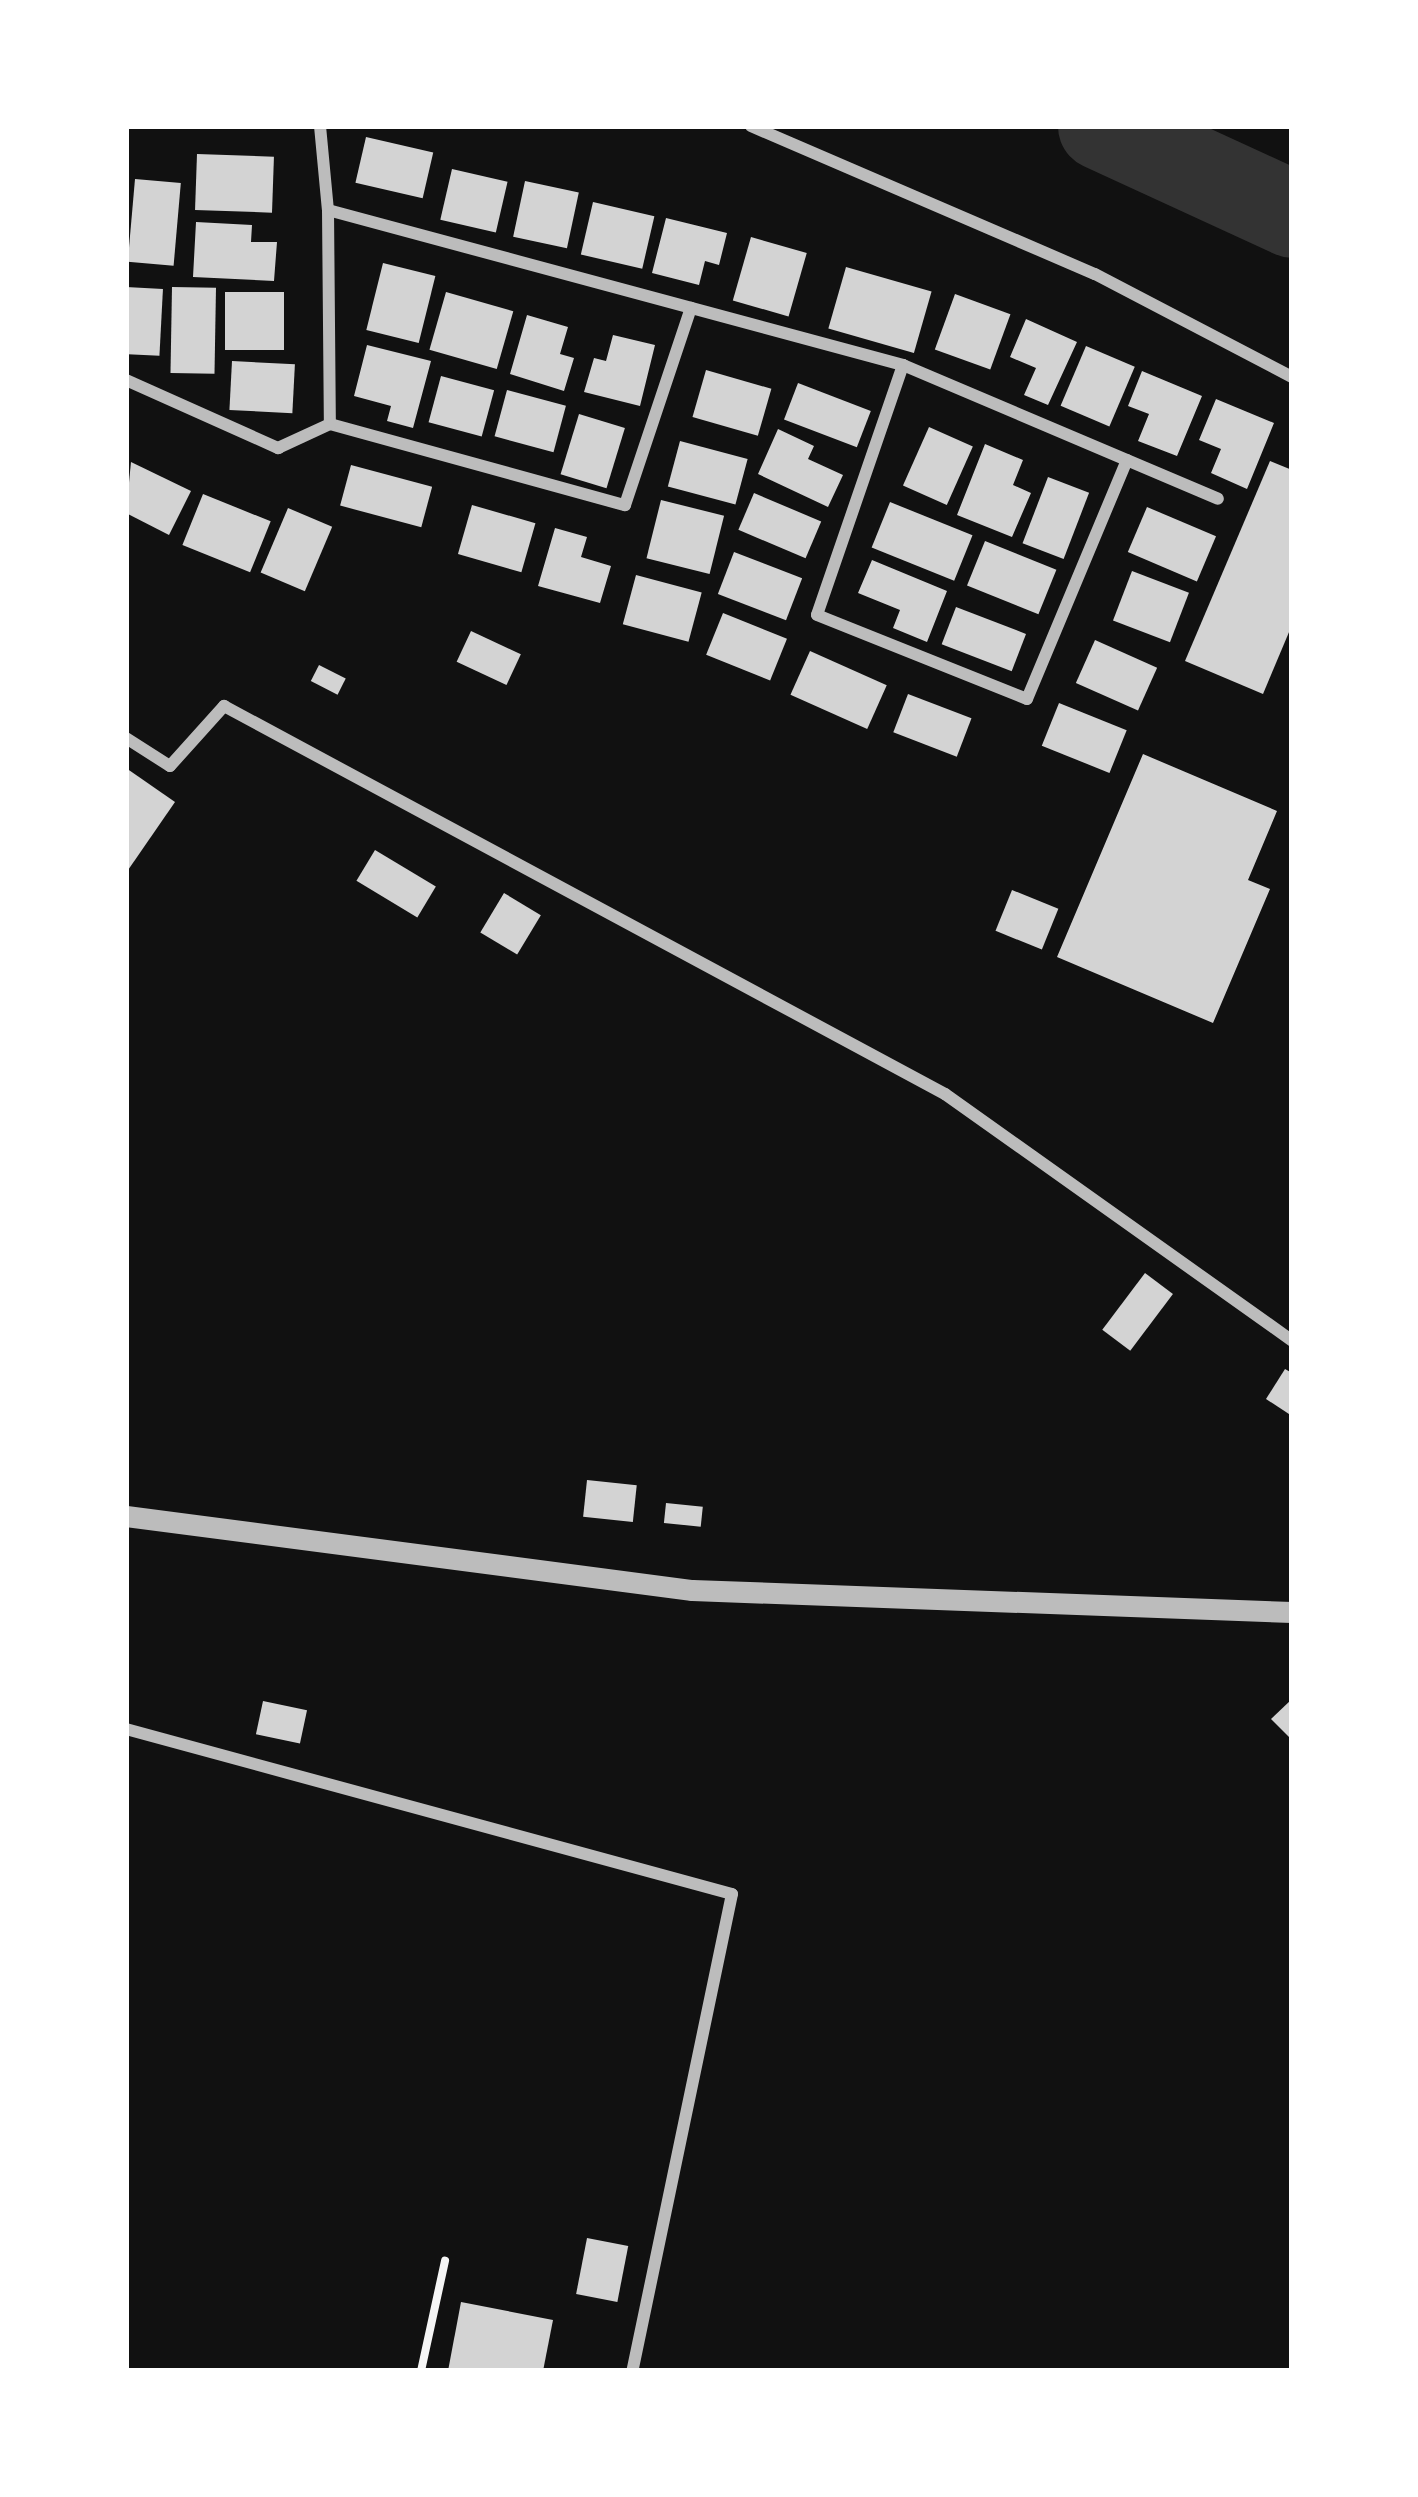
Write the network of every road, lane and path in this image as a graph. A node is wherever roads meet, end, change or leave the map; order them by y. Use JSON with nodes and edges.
{"nodes":[{"id":1,"x":320,"y":126,"type":"edge"},
{"id":2,"x":751,"y":126,"type":"edge"},
{"id":3,"x":328,"y":210,"type":"junction"},
{"id":4,"x":691,"y":308,"type":"junction"},
{"id":5,"x":903,"y":365,"type":"junction"},
{"id":6,"x":1292,"y":377,"type":"edge"},
{"id":7,"x":126,"y":380,"type":"edge"},
{"id":8,"x":330,"y":424,"type":"junction"},
{"id":9,"x":1127,"y":460,"type":"junction"},
{"id":10,"x":1218,"y":499,"type":"dead end"},
{"id":11,"x":126,"y":738,"type":"edge"},
{"id":12,"x":1292,"y":1341,"type":"edge"},
{"id":13,"x":126,"y":1516,"type":"edge"},
{"id":14,"x":1292,"y":1612,"type":"edge"},
{"id":15,"x":126,"y":1729,"type":"edge"},
{"id":16,"x":445,"y":2261,"type":"dead end"},
{"id":17,"x":421,"y":2371,"type":"edge"},
{"id":18,"x":632,"y":2371,"type":"edge"}],
"edges":[{"from":1,"to":3,"type":"street"},
{"from":2,"to":6,"type":"street"},
{"from":3,"to":4,"type":"street"},
{"from":3,"to":8,"type":"street"},
{"from":4,"to":5,"type":"street"},
{"from":4,"to":8,"type":"street"},
{"from":5,"to":9,"type":"street"},
{"from":5,"to":9,"type":"street"},
{"from":7,"to":8,"type":"street"},
{"from":9,"to":10,"type":"street"},
{"from":11,"to":12,"type":"street"},
{"from":13,"to":14,"type":"street"},
{"from":15,"to":18,"type":"street"},
{"from":16,"to":17,"type":"path"}]}
